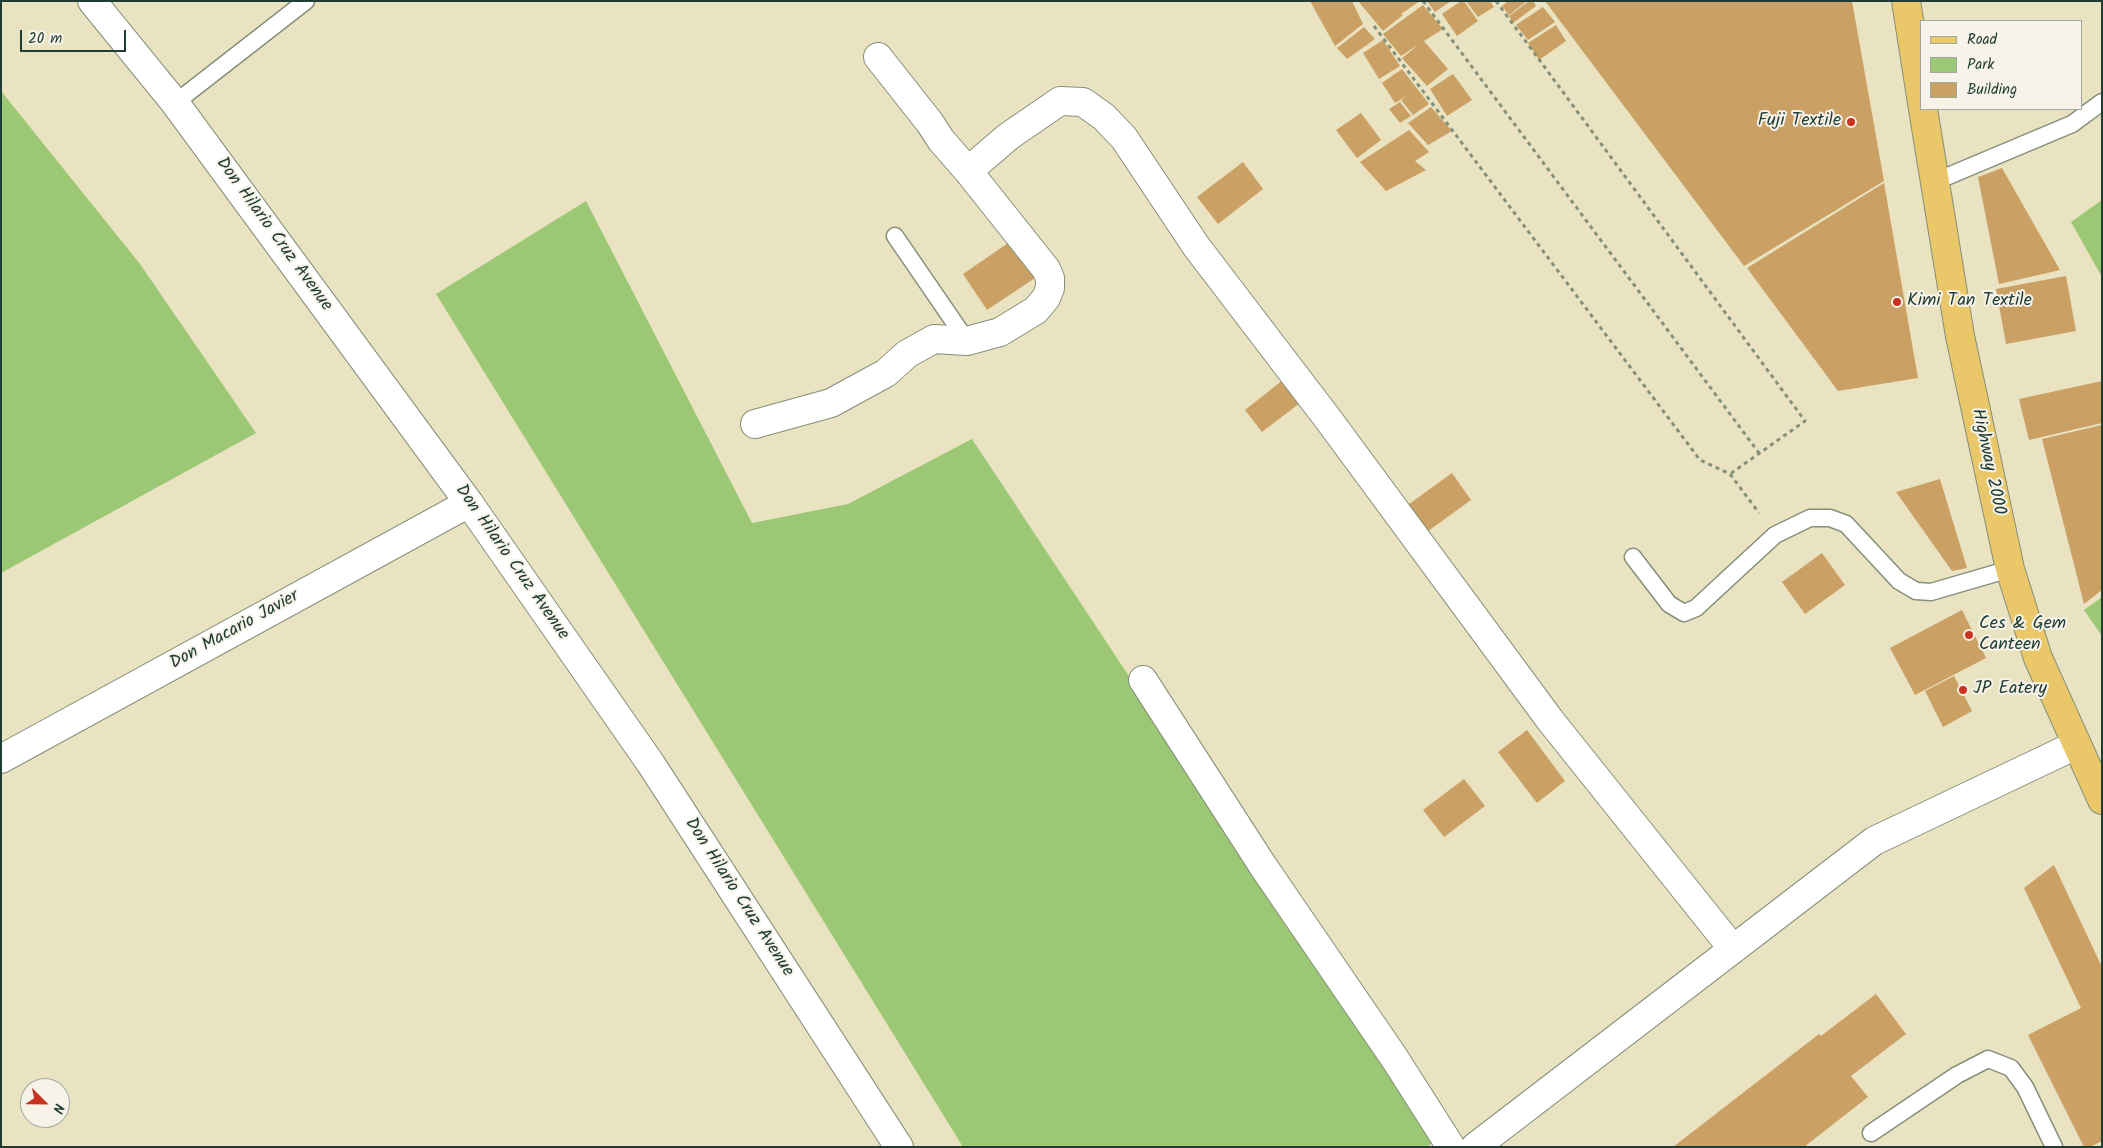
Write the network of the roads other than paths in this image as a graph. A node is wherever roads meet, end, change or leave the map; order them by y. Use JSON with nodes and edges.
{"nodes":[{"id":1,"x":92,"y":1,"type":"edge"},
{"id":2,"x":306,"y":1,"type":"edge"},
{"id":3,"x":1906,"y":1,"type":"edge"},
{"id":4,"x":878,"y":57,"type":"dead end"},
{"id":5,"x":1920,"y":90,"type":"edge"},
{"id":6,"x":2102,"y":102,"type":"edge"},
{"id":7,"x":175,"y":103,"type":"junction"},
{"id":8,"x":1923,"y":110,"type":"edge"},
{"id":9,"x":968,"y":171,"type":"junction"},
{"id":10,"x":1934,"y":182,"type":"junction"},
{"id":11,"x":895,"y":236,"type":"dead end"},
{"id":12,"x":966,"y":341,"type":"junction"},
{"id":13,"x":755,"y":424,"type":"dead end"},
{"id":14,"x":469,"y":503,"type":"junction"},
{"id":15,"x":1633,"y":558,"type":"dead end"},
{"id":16,"x":2010,"y":569,"type":"junction"},
{"id":17,"x":1143,"y":680,"type":"dead end"},
{"id":18,"x":2076,"y":745,"type":"junction"},
{"id":19,"x":1,"y":759,"type":"edge"},
{"id":20,"x":2102,"y":800,"type":"edge"},
{"id":21,"x":1734,"y":949,"type":"junction"},
{"id":22,"x":1872,"y":1133,"type":"dead end"},
{"id":23,"x":899,"y":1147,"type":"edge"},
{"id":24,"x":1451,"y":1147,"type":"edge"},
{"id":25,"x":1475,"y":1147,"type":"edge"},
{"id":26,"x":2054,"y":1147,"type":"edge"}],
"edges":[{"from":1,"to":7,"type":"street","name":"Don Hilario Cruz Avenue"},
{"from":2,"to":7,"type":"lane"},
{"from":3,"to":5,"type":"main road"},
{"from":4,"to":9,"type":"street"},
{"from":6,"to":10,"type":"lane"},
{"from":7,"to":14,"type":"street","name":"Don Hilario Cruz Avenue"},
{"from":8,"to":10,"type":"main road","name":"Highway 2000"},
{"from":9,"to":12,"type":"street"},
{"from":9,"to":21,"type":"street"},
{"from":10,"to":16,"type":"main road","name":"Highway 2000"},
{"from":11,"to":12,"type":"lane"},
{"from":12,"to":13,"type":"street"},
{"from":14,"to":19,"type":"street","name":"Don Macario Javier"},
{"from":14,"to":23,"type":"street","name":"Don Hilario Cruz Avenue"},
{"from":15,"to":16,"type":"lane"},
{"from":16,"to":18,"type":"main road","name":"Highway 2000"},
{"from":17,"to":24,"type":"street"},
{"from":18,"to":20,"type":"main road","name":"Highway 2000"},
{"from":18,"to":21,"type":"street"},
{"from":21,"to":25,"type":"street"},
{"from":22,"to":26,"type":"lane"}]}
